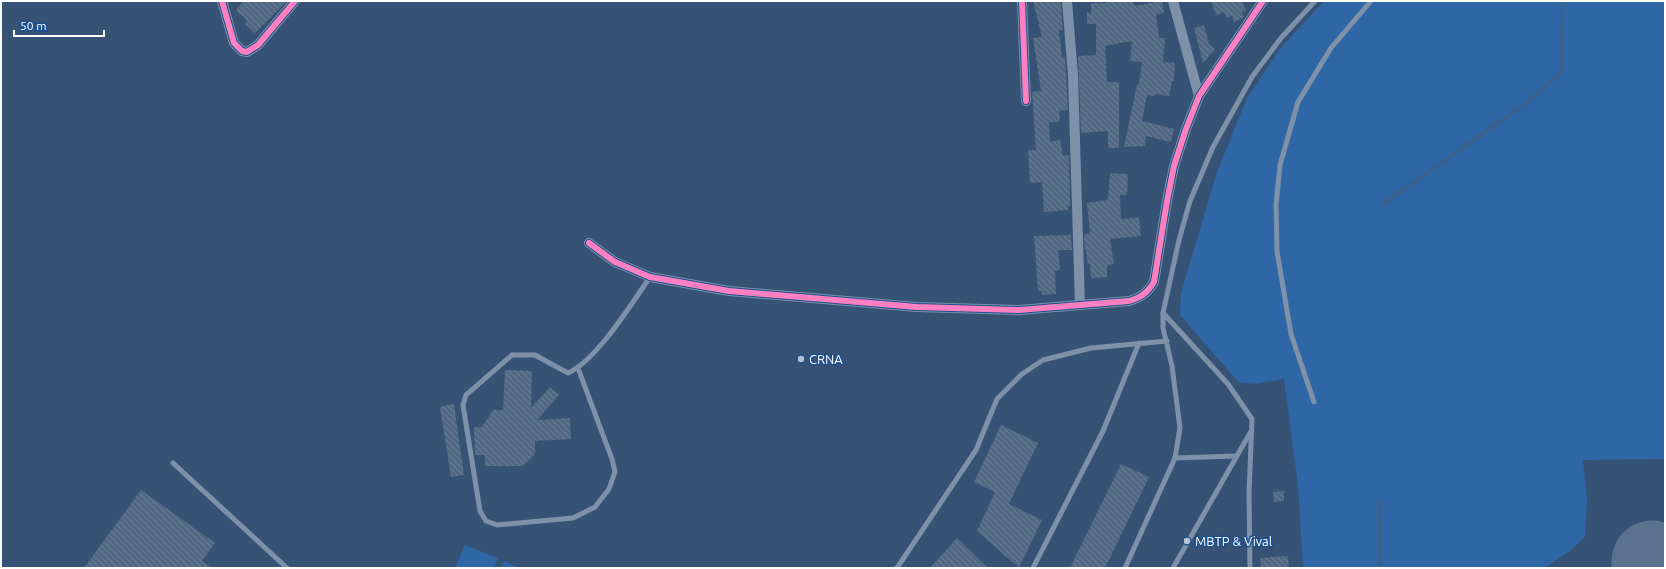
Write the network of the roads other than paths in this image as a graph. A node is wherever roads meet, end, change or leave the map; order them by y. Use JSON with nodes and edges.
{"nodes":[{"id":1,"x":222,"y":1,"type":"edge"},
{"id":2,"x":295,"y":1,"type":"edge"},
{"id":3,"x":1022,"y":1,"type":"edge"},
{"id":4,"x":1067,"y":1,"type":"edge"},
{"id":5,"x":1173,"y":1,"type":"edge"},
{"id":6,"x":1315,"y":1,"type":"edge"},
{"id":7,"x":1371,"y":1,"type":"edge"},
{"id":8,"x":1259,"y":3,"type":"edge"},
{"id":9,"x":1199,"y":96,"type":"junction"},
{"id":10,"x":1026,"y":101,"type":"dead end"},
{"id":11,"x":589,"y":243,"type":"dead end"},
{"id":12,"x":650,"y":277,"type":"junction"},
{"id":13,"x":1080,"y":305,"type":"junction"},
{"id":14,"x":1163,"y":313,"type":"junction"},
{"id":15,"x":1167,"y":341,"type":"junction"},
{"id":16,"x":1139,"y":343,"type":"junction"},
{"id":17,"x":578,"y":368,"type":"junction"},
{"id":18,"x":1314,"y":402,"type":"dead end"},
{"id":19,"x":1251,"y":432,"type":"junction"},
{"id":20,"x":1236,"y":456,"type":"junction"},
{"id":21,"x":1174,"y":458,"type":"junction"},
{"id":22,"x":173,"y":463,"type":"dead end"},
{"id":23,"x":287,"y":568,"type":"edge"},
{"id":24,"x":897,"y":568,"type":"edge"},
{"id":25,"x":1033,"y":568,"type":"edge"},
{"id":26,"x":1125,"y":568,"type":"edge"},
{"id":27,"x":1173,"y":568,"type":"edge"},
{"id":28,"x":1250,"y":568,"type":"edge"}],
"edges":[{"from":1,"to":2,"type":"street"},
{"from":3,"to":10,"type":"street"},
{"from":4,"to":13,"type":"street"},
{"from":5,"to":9,"type":"street"},
{"from":6,"to":14,"type":"lane"},
{"from":7,"to":18,"type":"lane"},
{"from":8,"to":9,"type":"street"},
{"from":9,"to":13,"type":"street"},
{"from":11,"to":12,"type":"street"},
{"from":12,"to":13,"type":"street"},
{"from":12,"to":17,"type":"lane"},
{"from":14,"to":15,"type":"lane"},
{"from":14,"to":19,"type":"lane"},
{"from":15,"to":16,"type":"lane"},
{"from":15,"to":21,"type":"lane"},
{"from":16,"to":24,"type":"lane"},
{"from":16,"to":25,"type":"lane"},
{"from":17,"to":17,"type":"lane"},
{"from":19,"to":20,"type":"lane"},
{"from":19,"to":28,"type":"lane"},
{"from":20,"to":21,"type":"lane"},
{"from":20,"to":27,"type":"lane"},
{"from":21,"to":26,"type":"lane"},
{"from":22,"to":23,"type":"lane"}]}
